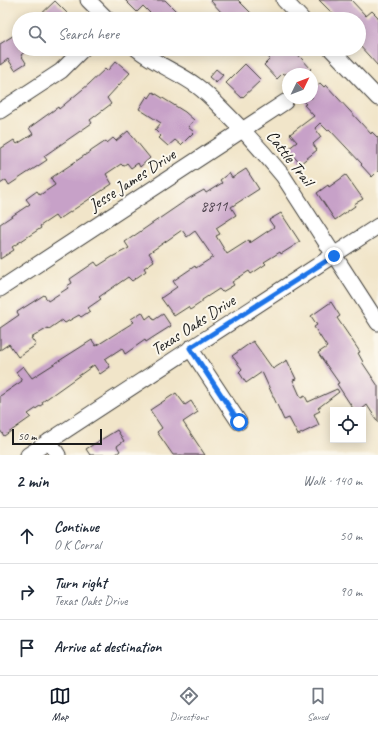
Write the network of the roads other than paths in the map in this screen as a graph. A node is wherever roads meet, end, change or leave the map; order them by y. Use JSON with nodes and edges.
{"nodes":[{"id":1,"x":88,"y":0,"type":"edge"},
{"id":2,"x":284,"y":0,"type":"edge"},
{"id":3,"x":100,"y":12,"type":"edge"},
{"id":4,"x":295,"y":12,"type":"edge"},
{"id":5,"x":76,"y":56,"type":"edge"},
{"id":6,"x":148,"y":56,"type":"edge"},
{"id":7,"x":338,"y":56,"type":"edge"},
{"id":8,"x":378,"y":98,"type":"edge"},
{"id":9,"x":282,"y":104,"type":"edge"},
{"id":10,"x":0,"y":112,"type":"edge"},
{"id":11,"x":243,"y":130,"type":"junction"},
{"id":12,"x":378,"y":226,"type":"edge"},
{"id":13,"x":334,"y":256,"type":"junction"},
{"id":14,"x":0,"y":289,"type":"edge"},
{"id":15,"x":378,"y":323,"type":"edge"},
{"id":16,"x":190,"y":348,"type":"junction"},
{"id":17,"x":239,"y":422,"type":"dead end"},
{"id":18,"x":49,"y":441,"type":"junction"},
{"id":19,"x":28,"y":455,"type":"edge"},
{"id":20,"x":58,"y":455,"type":"edge"}],
"edges":[{"from":1,"to":3,"type":"street"},
{"from":2,"to":4,"type":"street"},
{"from":5,"to":10,"type":"street"},
{"from":6,"to":11,"type":"street","name":"Cattle Trail"},
{"from":7,"to":8,"type":"street"},
{"from":9,"to":11,"type":"street","name":"Jesse James Drive"},
{"from":11,"to":13,"type":"street","name":"Cattle Trail"},
{"from":11,"to":14,"type":"street","name":"Jesse James Drive"},
{"from":12,"to":13,"type":"street","name":"Texas Oaks Drive"},
{"from":13,"to":15,"type":"street","name":"Cattle Trail"},
{"from":13,"to":16,"type":"street","name":"Texas Oaks Drive"},
{"from":16,"to":17,"type":"street"},
{"from":16,"to":18,"type":"street","name":"Texas Oaks Drive"},
{"from":18,"to":19,"type":"street","name":"Texas Oaks Drive"},
{"from":18,"to":20,"type":"street"}]}
